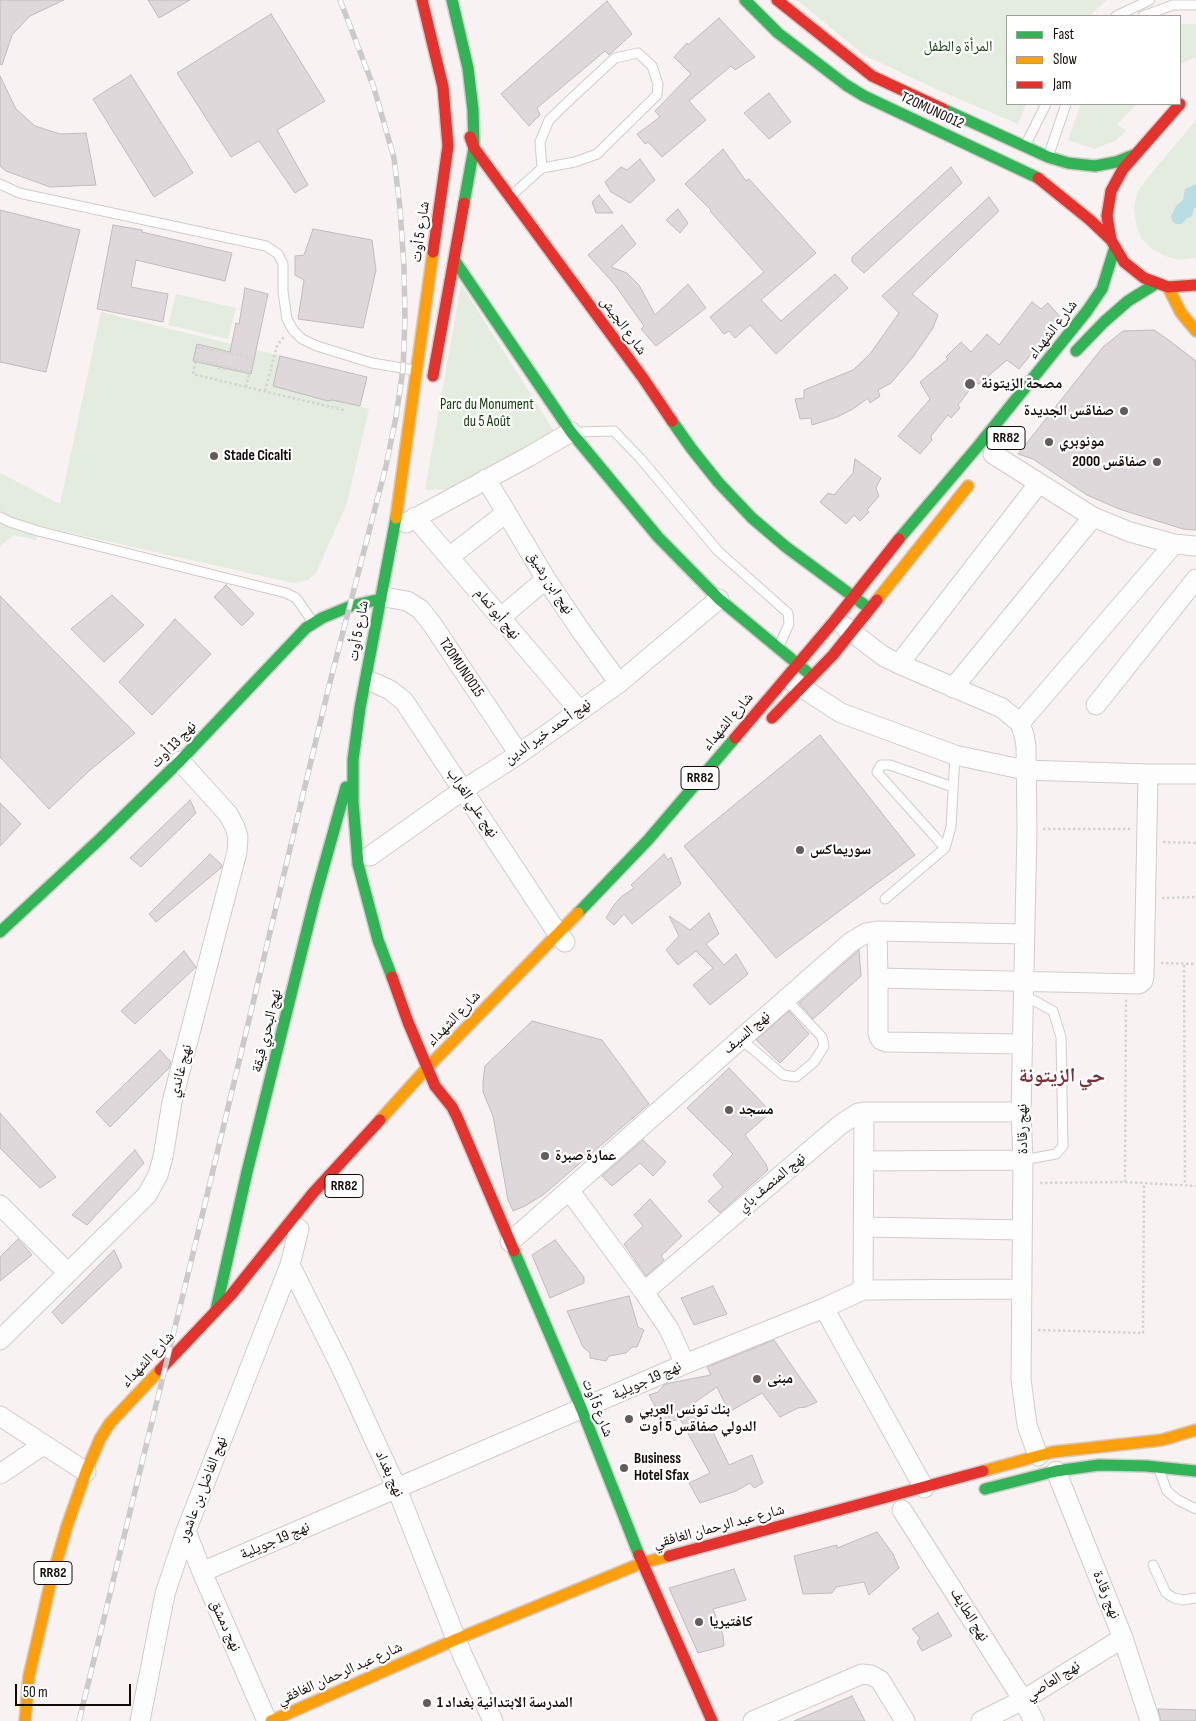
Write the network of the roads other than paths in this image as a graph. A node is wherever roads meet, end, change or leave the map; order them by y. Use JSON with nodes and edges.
{"nodes":[{"id":1,"x":422,"y":0,"type":"edge"},
{"id":2,"x":452,"y":0,"type":"edge"},
{"id":3,"x":745,"y":0,"type":"edge"},
{"id":4,"x":777,"y":0,"type":"edge"},
{"id":5,"x":1150,"y":0,"type":"edge"},
{"id":6,"x":1196,"y":5,"type":"edge"},
{"id":7,"x":1118,"y":15,"type":"edge"},
{"id":8,"x":1147,"y":15,"type":"edge"},
{"id":9,"x":430,"y":31,"type":"junction"},
{"id":10,"x":1190,"y":92,"type":"dead end"},
{"id":11,"x":1181,"y":103,"type":"edge"},
{"id":12,"x":1045,"y":105,"type":"edge"},
{"id":13,"x":1066,"y":105,"type":"edge"},
{"id":14,"x":1179,"y":105,"type":"edge"},
{"id":15,"x":1024,"y":146,"type":"junction"},
{"id":16,"x":474,"y":148,"type":"junction"},
{"id":17,"x":1136,"y":154,"type":"junction"},
{"id":18,"x":1048,"y":156,"type":"junction"},
{"id":19,"x":542,"y":168,"type":"junction"},
{"id":20,"x":0,"y":184,"type":"edge"},
{"id":21,"x":510,"y":197,"type":"junction"},
{"id":22,"x":1114,"y":244,"type":"junction"},
{"id":23,"x":454,"y":261,"type":"junction"},
{"id":24,"x":1163,"y":285,"type":"junction"},
{"id":25,"x":1196,"y":286,"type":"edge"},
{"id":26,"x":1196,"y":331,"type":"edge"},
{"id":27,"x":1066,"y":362,"type":"dead end"},
{"id":28,"x":417,"y":371,"type":"junction"},
{"id":29,"x":431,"y":385,"type":"dead end"},
{"id":30,"x":571,"y":432,"type":"junction"},
{"id":31,"x":993,"y":454,"type":"dead end"},
{"id":32,"x":975,"y":477,"type":"dead end"},
{"id":33,"x":413,"y":478,"type":"dead end"},
{"id":34,"x":486,"y":479,"type":"junction"},
{"id":35,"x":1039,"y":483,"type":"junction"},
{"id":36,"x":506,"y":513,"type":"junction"},
{"id":37,"x":0,"y":516,"type":"edge"},
{"id":38,"x":1093,"y":516,"type":"junction"},
{"id":39,"x":410,"y":520,"type":"junction"},
{"id":40,"x":1174,"y":544,"type":"junction"},
{"id":41,"x":1196,"y":546,"type":"edge"},
{"id":42,"x":449,"y":557,"type":"junction"},
{"id":43,"x":546,"y":579,"type":"junction"},
{"id":44,"x":1196,"y":579,"type":"edge"},
{"id":45,"x":852,"y":597,"type":"junction"},
{"id":46,"x":385,"y":599,"type":"junction"},
{"id":47,"x":719,"y":599,"type":"junction"},
{"id":48,"x":870,"y":610,"type":"junction"},
{"id":49,"x":500,"y":618,"type":"junction"},
{"id":50,"x":835,"y":620,"type":"junction"},
{"id":51,"x":314,"y":623,"type":"junction"},
{"id":52,"x":852,"y":632,"type":"junction"},
{"id":53,"x":778,"y":648,"type":"junction"},
{"id":54,"x":899,"y":664,"type":"junction"},
{"id":55,"x":791,"y":670,"type":"junction"},
{"id":56,"x":619,"y":682,"type":"junction"},
{"id":57,"x":806,"y":682,"type":"junction"},
{"id":58,"x":375,"y":683,"type":"junction"},
{"id":59,"x":953,"y":688,"type":"junction"},
{"id":60,"x":1096,"y":705,"type":"dead end"},
{"id":61,"x":371,"y":710,"type":"dead end"},
{"id":62,"x":578,"y":710,"type":"junction"},
{"id":63,"x":1020,"y":723,"type":"junction"},
{"id":64,"x":369,"y":728,"type":"dead end"},
{"id":65,"x":762,"y":730,"type":"dead end"},
{"id":66,"x":519,"y":754,"type":"junction"},
{"id":67,"x":955,"y":755,"type":"junction"},
{"id":68,"x":354,"y":760,"type":"junction"},
{"id":69,"x":180,"y":761,"type":"junction"},
{"id":70,"x":1025,"y":770,"type":"junction"},
{"id":71,"x":364,"y":773,"type":"dead end"},
{"id":72,"x":1148,"y":774,"type":"junction"},
{"id":73,"x":1196,"y":774,"type":"edge"},
{"id":74,"x":953,"y":787,"type":"junction"},
{"id":75,"x":463,"y":790,"type":"junction"},
{"id":76,"x":945,"y":848,"type":"junction"},
{"id":77,"x":371,"y":856,"type":"dead end"},
{"id":78,"x":885,"y":899,"type":"dead end"},
{"id":79,"x":876,"y":931,"type":"junction"},
{"id":80,"x":0,"y":932,"type":"edge"},
{"id":81,"x":1025,"y":934,"type":"junction"},
{"id":82,"x":565,"y":942,"type":"junction"},
{"id":83,"x":878,"y":978,"type":"junction"},
{"id":84,"x":1024,"y":988,"type":"junction"},
{"id":85,"x":786,"y":999,"type":"junction"},
{"id":86,"x":741,"y":1039,"type":"junction"},
{"id":87,"x":428,"y":1041,"type":"dead end"},
{"id":88,"x":1023,"y":1044,"type":"junction"},
{"id":89,"x":431,"y":1064,"type":"junction"},
{"id":90,"x":864,"y":1112,"type":"junction"},
{"id":91,"x":1022,"y":1112,"type":"junction"},
{"id":92,"x":864,"y":1160,"type":"junction"},
{"id":93,"x":1023,"y":1160,"type":"junction"},
{"id":94,"x":569,"y":1190,"type":"junction"},
{"id":95,"x":4,"y":1216,"type":"edge"},
{"id":96,"x":302,"y":1226,"type":"joint"},
{"id":97,"x":863,"y":1227,"type":"junction"},
{"id":98,"x":1022,"y":1230,"type":"junction"},
{"id":99,"x":510,"y":1242,"type":"junction"},
{"id":100,"x":290,"y":1265,"type":"junction"},
{"id":101,"x":68,"y":1273,"type":"junction"},
{"id":102,"x":245,"y":1278,"type":"junction"},
{"id":103,"x":1022,"y":1289,"type":"junction"},
{"id":104,"x":863,"y":1290,"type":"junction"},
{"id":105,"x":644,"y":1292,"type":"junction"},
{"id":106,"x":824,"y":1308,"type":"junction"},
{"id":107,"x":216,"y":1310,"type":"junction"},
{"id":108,"x":0,"y":1340,"type":"edge"},
{"id":109,"x":685,"y":1364,"type":"junction"},
{"id":110,"x":582,"y":1410,"type":"junction"},
{"id":111,"x":0,"y":1416,"type":"edge"},
{"id":112,"x":1196,"y":1430,"type":"edge"},
{"id":113,"x":43,"y":1445,"type":"junction"},
{"id":114,"x":1038,"y":1456,"type":"junction"},
{"id":115,"x":1158,"y":1467,"type":"junction"},
{"id":116,"x":1056,"y":1471,"type":"junction"},
{"id":117,"x":1196,"y":1471,"type":"edge"},
{"id":118,"x":86,"y":1472,"type":"junction"},
{"id":119,"x":0,"y":1474,"type":"edge"},
{"id":120,"x":924,"y":1488,"type":"junction"},
{"id":121,"x":397,"y":1489,"type":"junction"},
{"id":122,"x":969,"y":1493,"type":"dead end"},
{"id":123,"x":902,"y":1510,"type":"dead end"},
{"id":124,"x":1196,"y":1510,"type":"edge"},
{"id":125,"x":186,"y":1531,"type":"junction"},
{"id":126,"x":642,"y":1563,"type":"junction"},
{"id":127,"x":1153,"y":1565,"type":"dead end"},
{"id":128,"x":202,"y":1572,"type":"junction"},
{"id":129,"x":1196,"y":1598,"type":"edge"},
{"id":130,"x":1123,"y":1638,"type":"junction"},
{"id":131,"x":461,"y":1650,"type":"junction"},
{"id":132,"x":29,"y":1676,"type":"junction"},
{"id":133,"x":1023,"y":1700,"type":"junction"},
{"id":134,"x":13,"y":1706,"type":"dead end"},
{"id":135,"x":25,"y":1721,"type":"edge"},
{"id":136,"x":140,"y":1721,"type":"edge"},
{"id":137,"x":267,"y":1721,"type":"edge"},
{"id":138,"x":271,"y":1721,"type":"edge"},
{"id":139,"x":493,"y":1721,"type":"edge"},
{"id":140,"x":712,"y":1721,"type":"edge"},
{"id":141,"x":753,"y":1721,"type":"edge"},
{"id":142,"x":904,"y":1721,"type":"edge"},
{"id":143,"x":981,"y":1721,"type":"edge"},
{"id":144,"x":1034,"y":1721,"type":"edge"},
{"id":145,"x":1150,"y":1721,"type":"edge"}],
"edges":[{"from":1,"to":9,"type":"main road"},
{"from":2,"to":16,"type":"main road"},
{"from":3,"to":22,"type":"main road","name":"T20MUN0012"},
{"from":4,"to":15,"type":"main road","name":"T20MUN0012"},
{"from":5,"to":7,"type":"lane"},
{"from":6,"to":8,"type":"lane"},
{"from":9,"to":16,"type":"main road","name":"شارع الجيش"},
{"from":9,"to":28,"type":"main road","name":"شارع 5 أوت"},
{"from":10,"to":11,"type":"main road"},
{"from":12,"to":15,"type":"lane"},
{"from":13,"to":18,"type":"lane"},
{"from":14,"to":17,"type":"main road"},
{"from":15,"to":18,"type":"main road","name":"T20MUN0012"},
{"from":16,"to":21,"type":"main road","name":"شارع الجيش"},
{"from":16,"to":23,"type":"main road"},
{"from":17,"to":18,"type":"main road","name":"T20MUN0012"},
{"from":17,"to":22,"type":"main road"},
{"from":19,"to":19,"type":"lane"},
{"from":19,"to":21,"type":"lane"},
{"from":20,"to":28,"type":"lane"},
{"from":21,"to":45,"type":"main road","name":"شارع الجيش"},
{"from":22,"to":24,"type":"main road"},
{"from":22,"to":45,"type":"main road","name":"شارع الشهداء","number":"RR82"},
{"from":23,"to":29,"type":"main road"},
{"from":23,"to":30,"type":"main road"},
{"from":24,"to":25,"type":"main road"},
{"from":24,"to":26,"type":"main road"},
{"from":24,"to":27,"type":"main road","name":"شارع الشهداء"},
{"from":28,"to":46,"type":"main road","name":"شارع 5 أوت"},
{"from":30,"to":34,"type":"street"},
{"from":30,"to":47,"type":"main road"},
{"from":30,"to":53,"type":"lane"},
{"from":31,"to":35,"type":"street"},
{"from":32,"to":48,"type":"main road","name":"شارع الشهداء"},
{"from":33,"to":39,"type":"main road","name":"شارع 5 أوت"},
{"from":34,"to":36,"type":"street","name":"نهج ابن رشيق"},
{"from":34,"to":39,"type":"street"},
{"from":35,"to":38,"type":"street"},
{"from":35,"to":54,"type":"street"},
{"from":36,"to":42,"type":"street"},
{"from":36,"to":43,"type":"street","name":"نهج ابن رشيق"},
{"from":37,"to":51,"type":"lane"},
{"from":38,"to":40,"type":"street"},
{"from":38,"to":59,"type":"street"},
{"from":39,"to":42,"type":"street","name":"نهج أبو تمام"},
{"from":39,"to":46,"type":"main road","name":"شارع 5 أوت"},
{"from":40,"to":41,"type":"street"},
{"from":40,"to":63,"type":"street"},
{"from":42,"to":49,"type":"street","name":"نهج أبو تمام"},
{"from":43,"to":49,"type":"street"},
{"from":43,"to":56,"type":"street","name":"نهج ابن رشيق"},
{"from":44,"to":60,"type":"street"},
{"from":45,"to":48,"type":"main road","name":"شارع الجيش"},
{"from":45,"to":50,"type":"main road","name":"شارع الشهداء","number":"RR82"},
{"from":46,"to":51,"type":"main road","name":"نهج 13 أوت"},
{"from":46,"to":58,"type":"main road","name":"شارع 5 أوت"},
{"from":46,"to":66,"type":"street","name":"T20MUN0015"},
{"from":46,"to":68,"type":"main road","name":"شارع 5 أوت"},
{"from":47,"to":53,"type":"main road"},
{"from":47,"to":56,"type":"street","name":"نهج أحمد خير الدين"},
{"from":48,"to":52,"type":"main road","name":"شارع الشهداء"},
{"from":49,"to":62,"type":"street","name":"نهج أبو تمام"},
{"from":50,"to":52,"type":"street"},
{"from":50,"to":55,"type":"main road","name":"شارع الشهداء","number":"RR82"},
{"from":51,"to":69,"type":"main road","name":"نهج 13 أوت"},
{"from":52,"to":54,"type":"street"},
{"from":52,"to":57,"type":"main road","name":"شارع الشهداء"},
{"from":53,"to":55,"type":"main road"},
{"from":54,"to":59,"type":"street"},
{"from":55,"to":57,"type":"street"},
{"from":55,"to":82,"type":"main road","name":"شارع الشهداء","number":"RR82"},
{"from":56,"to":62,"type":"street","name":"نهج أحمد خير الدين"},
{"from":57,"to":65,"type":"main road","name":"شارع الشهداء"},
{"from":57,"to":67,"type":"street"},
{"from":58,"to":61,"type":"main road","name":"شارع 5 أوت"},
{"from":58,"to":75,"type":"street","name":"نهج علي الغراب"},
{"from":59,"to":63,"type":"street"},
{"from":62,"to":66,"type":"street","name":"نهج أحمد خير الدين"},
{"from":63,"to":70,"type":"street","name":"نهج رقادة"},
{"from":64,"to":71,"type":"main road"},
{"from":66,"to":75,"type":"street","name":"نهج أحمد خير الدين"},
{"from":67,"to":70,"type":"street"},
{"from":67,"to":74,"type":"lane"},
{"from":68,"to":89,"type":"main road","name":"شارع 5 أوت"},
{"from":68,"to":107,"type":"main road","name":"نهج البحري قيقة"},
{"from":69,"to":80,"type":"main road","name":"نهج 13 أوت"},
{"from":69,"to":101,"type":"street","name":"نهج غاندي"},
{"from":70,"to":72,"type":"street"},
{"from":70,"to":81,"type":"street","name":"نهج رقادة"},
{"from":72,"to":73,"type":"street"},
{"from":72,"to":84,"type":"street"},
{"from":74,"to":76,"type":"lane"},
{"from":74,"to":76,"type":"lane"},
{"from":75,"to":77,"type":"street","name":"نهج أحمد خير الدين"},
{"from":75,"to":82,"type":"street","name":"نهج علي الغراب"},
{"from":76,"to":78,"type":"lane"},
{"from":79,"to":81,"type":"street","name":"نهج السيف"},
{"from":79,"to":83,"type":"street"},
{"from":79,"to":85,"type":"street","name":"نهج السيف"},
{"from":81,"to":84,"type":"street","name":"نهج رقادة"},
{"from":82,"to":89,"type":"main road","name":"شارع الشهداء","number":"RR82"},
{"from":83,"to":84,"type":"street"},
{"from":83,"to":88,"type":"street"},
{"from":84,"to":88,"type":"street","name":"نهج رقادة"},
{"from":84,"to":93,"type":"lane"},
{"from":85,"to":86,"type":"street","name":"نهج السيف"},
{"from":85,"to":86,"type":"lane"},
{"from":86,"to":94,"type":"street","name":"نهج السيف"},
{"from":87,"to":89,"type":"main road","name":"شارع 5 أوت"},
{"from":88,"to":91,"type":"street","name":"نهج رقادة"},
{"from":89,"to":99,"type":"main road","name":"شارع 5 أوت"},
{"from":89,"to":102,"type":"main road","name":"شارع الشهداء","number":"RR82"},
{"from":90,"to":91,"type":"street"},
{"from":90,"to":92,"type":"street"},
{"from":90,"to":105,"type":"street","name":"نهج المنصف باي"},
{"from":91,"to":93,"type":"street","name":"نهج رقادة"},
{"from":92,"to":93,"type":"street"},
{"from":92,"to":97,"type":"street"},
{"from":93,"to":98,"type":"street","name":"نهج رقادة"},
{"from":94,"to":99,"type":"street","name":"نهج السيف"},
{"from":94,"to":105,"type":"street"},
{"from":95,"to":101,"type":"street"},
{"from":96,"to":100,"type":"street"},
{"from":96,"to":102,"type":"main road","name":"شارع الشهداء","number":"RR82"},
{"from":97,"to":98,"type":"street"},
{"from":97,"to":104,"type":"street"},
{"from":98,"to":103,"type":"street","name":"نهج رقادة"},
{"from":99,"to":110,"type":"main road","name":"شارع 5 أوت"},
{"from":100,"to":121,"type":"street","name":"نهج بغداد"},
{"from":100,"to":125,"type":"street","name":"نهج الفاضل بن عاشور"},
{"from":101,"to":108,"type":"street","name":"نهج غاندي"},
{"from":102,"to":107,"type":"main road","name":"شارع الشهداء","number":"RR82"},
{"from":103,"to":104,"type":"street","name":"نهج 19 جويلية"},
{"from":103,"to":114,"type":"street","name":"نهج رقادة"},
{"from":104,"to":106,"type":"street","name":"نهج 19 جويلية"},
{"from":105,"to":109,"type":"street"},
{"from":106,"to":109,"type":"street","name":"نهج 19 جويلية"},
{"from":106,"to":120,"type":"street"},
{"from":107,"to":118,"type":"main road","name":"شارع الشهداء","number":"RR82"},
{"from":109,"to":110,"type":"street","name":"نهج 19 جويلية"},
{"from":110,"to":121,"type":"street","name":"نهج 19 جويلية"},
{"from":110,"to":126,"type":"main road","name":"شارع 5 أوت"},
{"from":111,"to":113,"type":"street"},
{"from":112,"to":114,"type":"main road","name":"شارع عبد الرحمان الغافقي"},
{"from":113,"to":118,"type":"street"},
{"from":113,"to":119,"type":"street"},
{"from":114,"to":120,"type":"main road","name":"شارع عبد الرحمان الغافقي"},
{"from":115,"to":116,"type":"main road"},
{"from":115,"to":117,"type":"main road"},
{"from":115,"to":124,"type":"lane"},
{"from":116,"to":122,"type":"main road"},
{"from":116,"to":130,"type":"street","name":"نهج رقادة"},
{"from":118,"to":132,"type":"main road","number":"RR82"},
{"from":120,"to":126,"type":"main road","name":"شارع عبد الرحمان الغافقي"},
{"from":121,"to":128,"type":"street","name":"نهج 19 جويلية"},
{"from":121,"to":131,"type":"street","name":"نهج بغداد"},
{"from":123,"to":133,"type":"street","name":"نهج الطايف"},
{"from":125,"to":128,"type":"street","name":"نهج دمشق"},
{"from":125,"to":136,"type":"street","name":"نهج الفاضل بن عاشور"},
{"from":126,"to":131,"type":"main road","name":"شارع عبد الرحمان الغافقي"},
{"from":126,"to":140,"type":"main road","name":"شارع 5 أوت"},
{"from":127,"to":129,"type":"lane"},
{"from":128,"to":137,"type":"street","name":"نهج دمشق"},
{"from":130,"to":133,"type":"street","name":"نهج العاصي"},
{"from":130,"to":145,"type":"street","name":"نهج رقادة"},
{"from":131,"to":138,"type":"main road","name":"شارع عبد الرحمان الغافقي"},
{"from":131,"to":139,"type":"street","name":"نهج بغداد"},
{"from":132,"to":134,"type":"main road","number":"RR82"},
{"from":132,"to":135,"type":"main road","number":"RR82"},
{"from":133,"to":143,"type":"street","name":"نهج العاصي"},
{"from":133,"to":144,"type":"street","name":"نهج الطايف"},
{"from":141,"to":142,"type":"street"}]}
